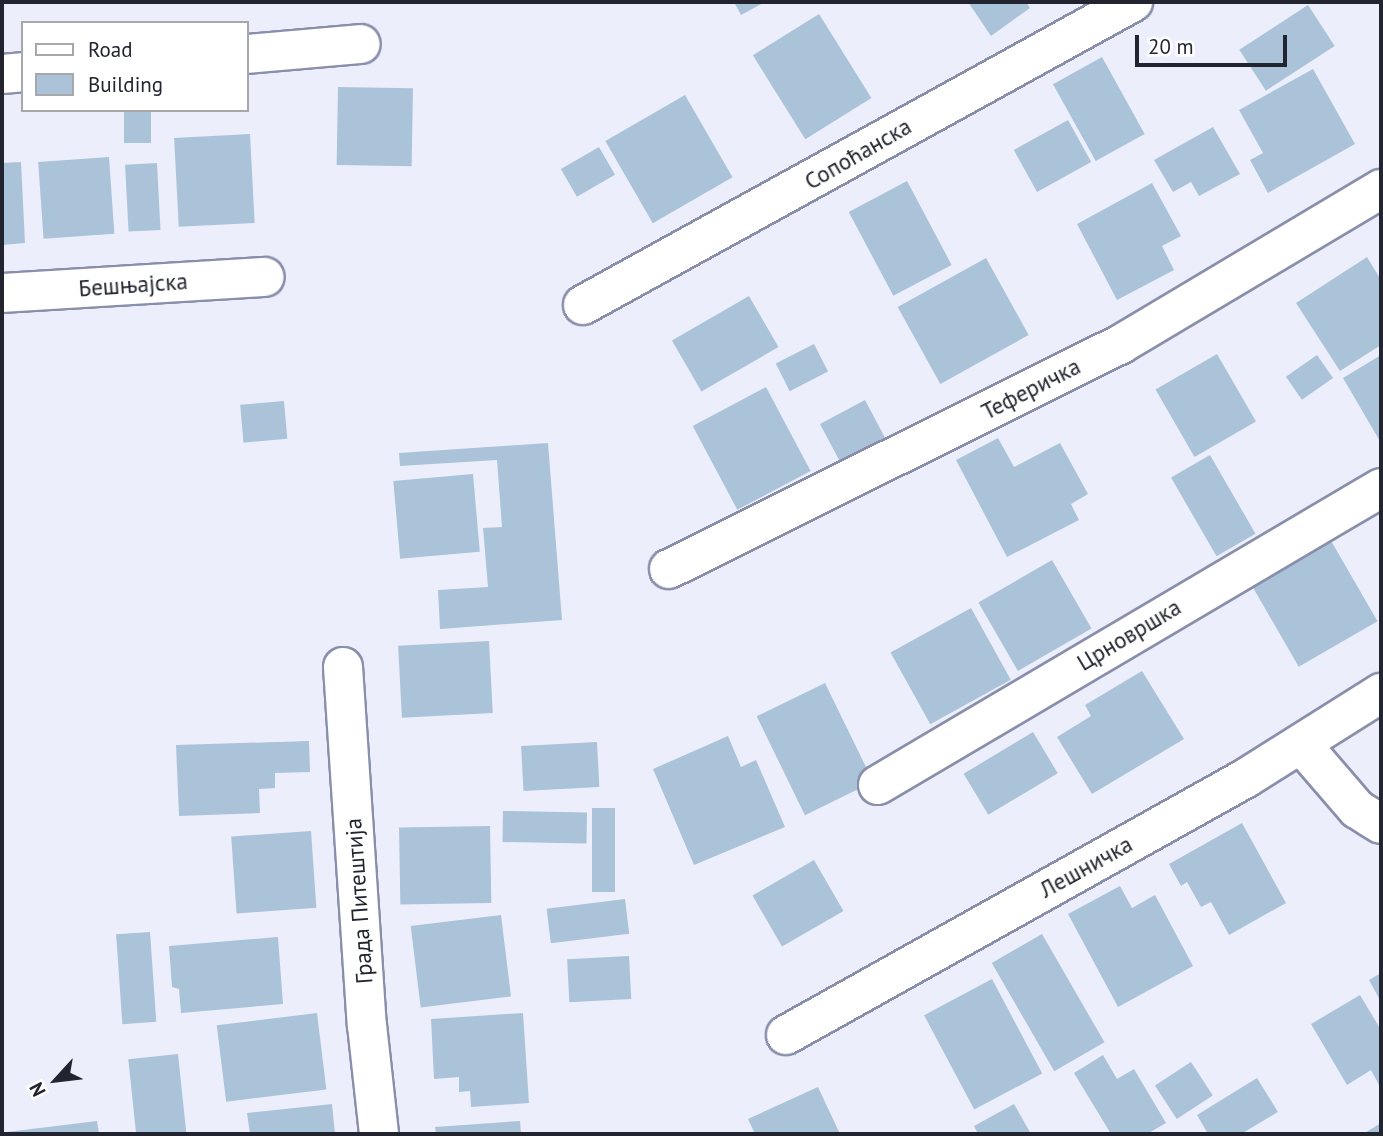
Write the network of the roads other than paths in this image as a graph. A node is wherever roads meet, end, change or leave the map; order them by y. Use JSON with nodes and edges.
{"nodes":[{"id":1,"x":1133,"y":2,"type":"edge"},
{"id":2,"x":360,"y":44,"type":"dead end"},
{"id":3,"x":248,"y":54,"type":"edge"},
{"id":4,"x":21,"y":72,"type":"edge"},
{"id":5,"x":2,"y":74,"type":"edge"},
{"id":6,"x":1381,"y":189,"type":"edge"},
{"id":7,"x":265,"y":276,"type":"dead end"},
{"id":8,"x":2,"y":293,"type":"edge"},
{"id":9,"x":583,"y":305,"type":"dead end"},
{"id":10,"x":1381,"y":488,"type":"edge"},
{"id":11,"x":669,"y":569,"type":"dead end"},
{"id":12,"x":343,"y":667,"type":"dead end"},
{"id":13,"x":1381,"y":693,"type":"edge"},
{"id":14,"x":1301,"y":744,"type":"junction"},
{"id":15,"x":878,"y":785,"type":"dead end"},
{"id":16,"x":1381,"y":824,"type":"edge"},
{"id":17,"x":786,"y":1035,"type":"dead end"},
{"id":18,"x":379,"y":1134,"type":"edge"}],
"edges":[{"from":1,"to":9,"type":"street","name":"Сопоћанска"},
{"from":2,"to":3,"type":"street"},
{"from":4,"to":5,"type":"street"},
{"from":6,"to":11,"type":"street","name":"Теферичка"},
{"from":7,"to":8,"type":"street","name":"Бешњајска"},
{"from":10,"to":15,"type":"street","name":"Црновршка"},
{"from":12,"to":18,"type":"street","name":"Града Питештија"},
{"from":13,"to":14,"type":"street","name":"Лешничка"},
{"from":14,"to":16,"type":"street"},
{"from":14,"to":17,"type":"street","name":"Лешничка"}]}
